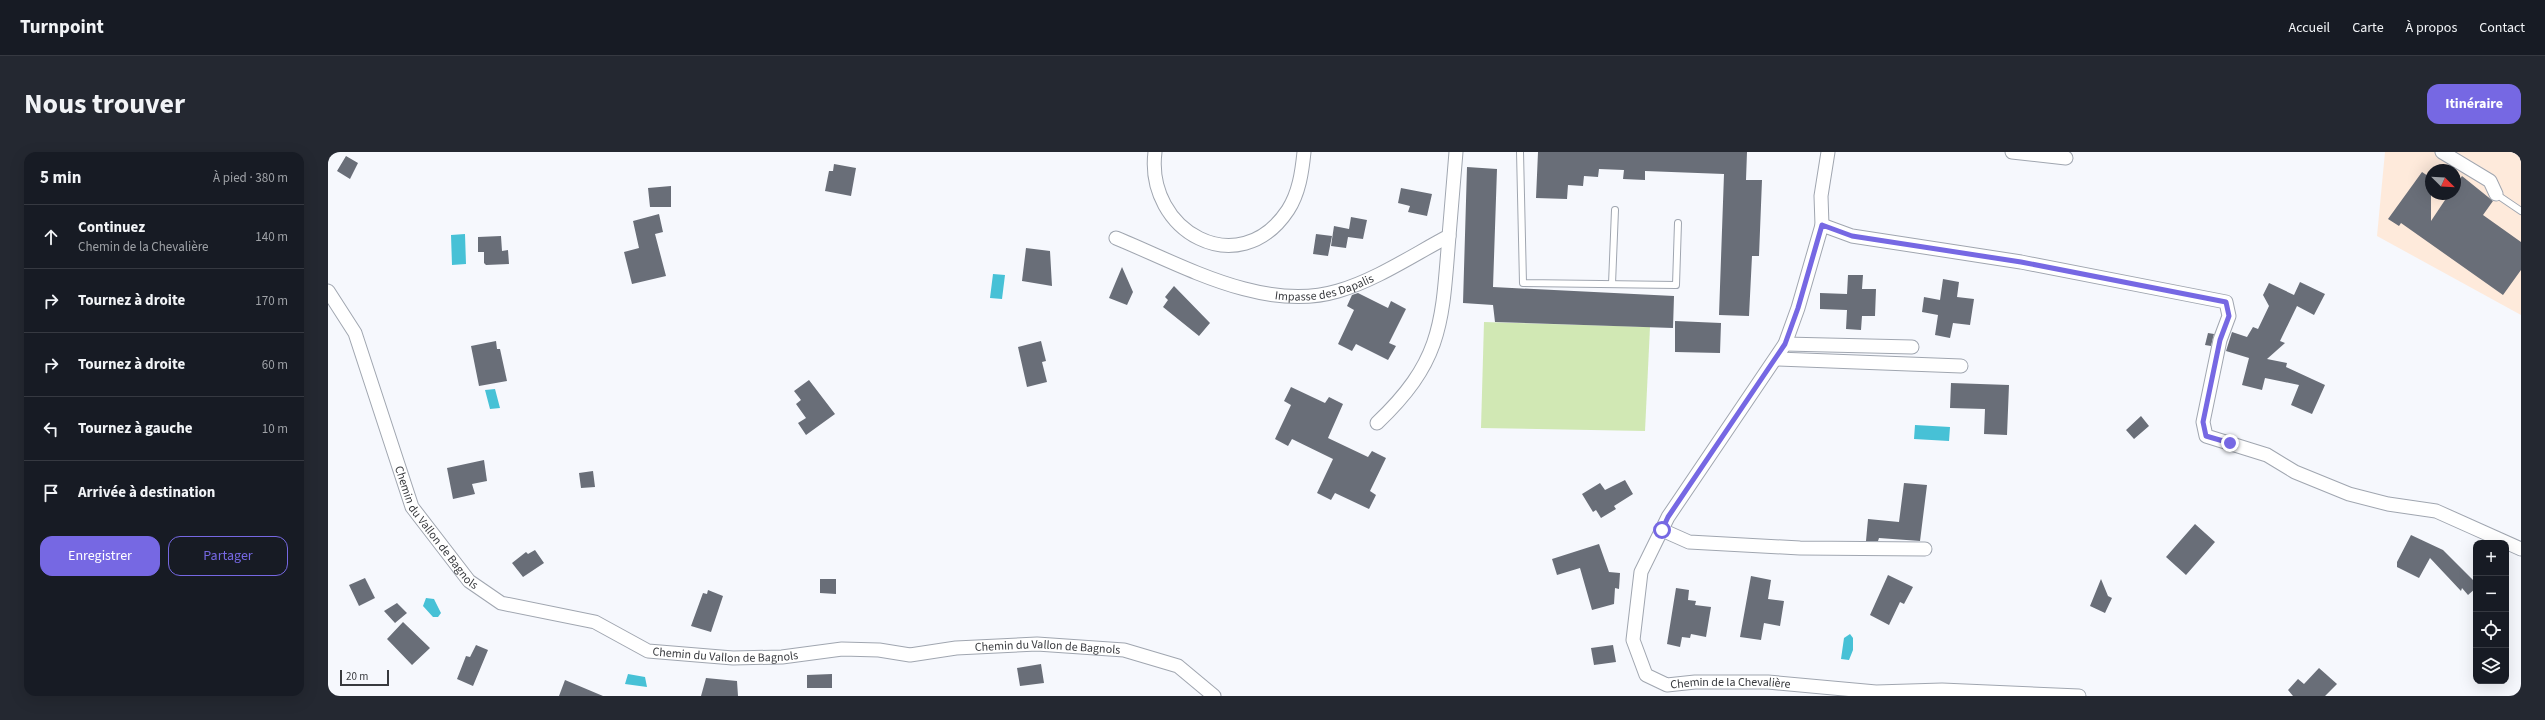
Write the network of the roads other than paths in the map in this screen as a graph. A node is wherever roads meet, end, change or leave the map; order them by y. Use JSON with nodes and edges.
{"nodes":[{"id":1,"x":1155,"y":152,"type":"edge"},
{"id":2,"x":1304,"y":152,"type":"edge"},
{"id":3,"x":1456,"y":152,"type":"edge"},
{"id":4,"x":1520,"y":152,"type":"edge"},
{"id":5,"x":1828,"y":152,"type":"edge"},
{"id":6,"x":2012,"y":152,"type":"edge"},
{"id":7,"x":2442,"y":152,"type":"edge"},
{"id":8,"x":2066,"y":158,"type":"dead end"},
{"id":9,"x":2496,"y":194,"type":"joint"},
{"id":10,"x":1615,"y":210,"type":"dead end"},
{"id":11,"x":2521,"y":211,"type":"edge"},
{"id":12,"x":1678,"y":223,"type":"dead end"},
{"id":13,"x":1822,"y":225,"type":"junction"},
{"id":14,"x":1449,"y":236,"type":"junction"},
{"id":15,"x":1116,"y":238,"type":"dead end"},
{"id":16,"x":1612,"y":284,"type":"junction"},
{"id":17,"x":328,"y":291,"type":"edge"},
{"id":18,"x":1785,"y":344,"type":"junction"},
{"id":19,"x":1912,"y":347,"type":"dead end"},
{"id":20,"x":1776,"y":359,"type":"junction"},
{"id":21,"x":1961,"y":366,"type":"dead end"},
{"id":22,"x":1377,"y":423,"type":"dead end"},
{"id":23,"x":1662,"y":530,"type":"junction"},
{"id":24,"x":1925,"y":549,"type":"dead end"},
{"id":25,"x":2521,"y":549,"type":"edge"},
{"id":26,"x":1214,"y":696,"type":"edge"},
{"id":27,"x":2079,"y":696,"type":"edge"}],
"edges":[{"from":1,"to":2,"type":"street"},
{"from":3,"to":14,"type":"street"},
{"from":4,"to":16,"type":"lane"},
{"from":5,"to":13,"type":"street","name":"Chemin de la Chevalière"},
{"from":6,"to":8,"type":"street"},
{"from":7,"to":9,"type":"street"},
{"from":9,"to":11,"type":"lane"},
{"from":10,"to":16,"type":"lane"},
{"from":12,"to":16,"type":"lane"},
{"from":13,"to":18,"type":"street","name":"Chemin de la Chevalière"},
{"from":13,"to":25,"type":"street"},
{"from":14,"to":15,"type":"street","name":"Impasse des Dapalis"},
{"from":14,"to":22,"type":"street"},
{"from":17,"to":26,"type":"street","name":"Chemin du Vallon de Bagnols"},
{"from":18,"to":19,"type":"street"},
{"from":18,"to":20,"type":"street","name":"Chemin de la Chevalière"},
{"from":20,"to":21,"type":"street"},
{"from":20,"to":23,"type":"street","name":"Chemin de la Chevalière"},
{"from":23,"to":24,"type":"street"},
{"from":23,"to":27,"type":"street","name":"Chemin de la Chevalière"}]}
